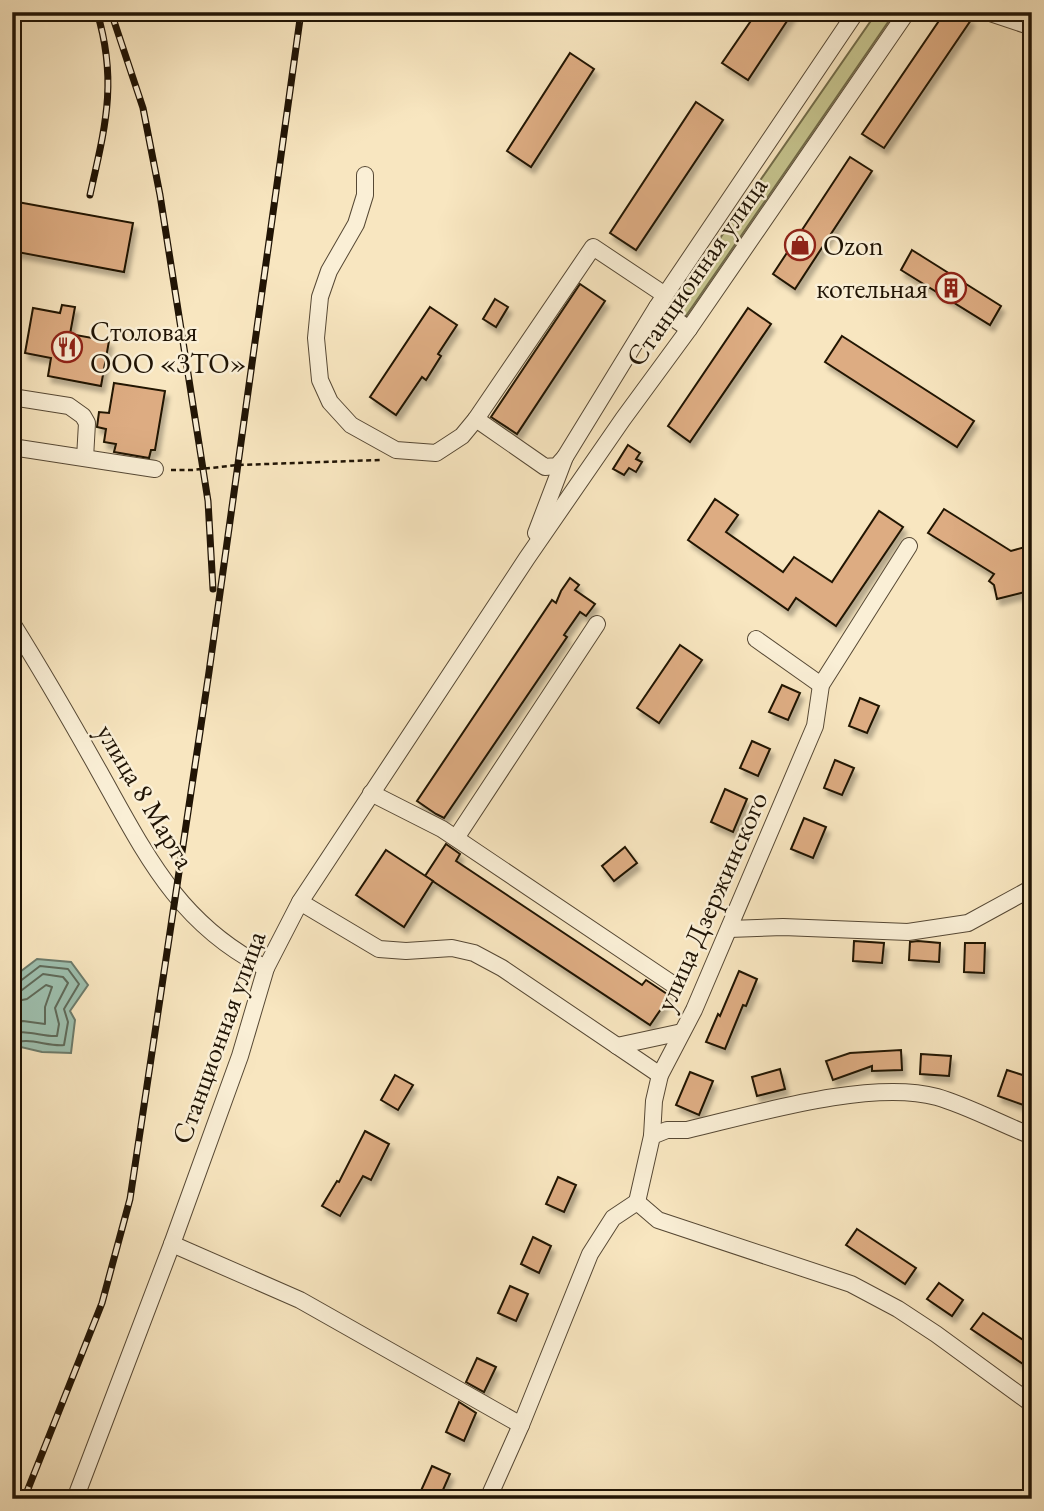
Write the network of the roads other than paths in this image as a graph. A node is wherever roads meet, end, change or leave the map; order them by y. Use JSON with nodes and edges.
{"nodes":[{"id":1,"x":856,"y":12,"type":"edge"},
{"id":2,"x":907,"y":12,"type":"edge"},
{"id":3,"x":987,"y":12,"type":"edge"},
{"id":4,"x":1032,"y":27,"type":"edge"},
{"id":5,"x":365,"y":175,"type":"dead end"},
{"id":6,"x":661,"y":301,"type":"junction"},
{"id":7,"x":689,"y":330,"type":"junction"},
{"id":8,"x":12,"y":397,"type":"edge"},
{"id":9,"x":476,"y":419,"type":"junction"},
{"id":10,"x":12,"y":447,"type":"edge"},
{"id":11,"x":565,"y":457,"type":"junction"},
{"id":12,"x":85,"y":458,"type":"junction"},
{"id":13,"x":155,"y":469,"type":"road end"},
{"id":14,"x":909,"y":546,"type":"dead end"},
{"id":15,"x":527,"y":558,"type":"junction"},
{"id":16,"x":12,"y":623,"type":"edge"},
{"id":17,"x":597,"y":624,"type":"dead end"},
{"id":18,"x":756,"y":639,"type":"dead end"},
{"id":19,"x":821,"y":685,"type":"junction"},
{"id":20,"x":371,"y":793,"type":"junction"},
{"id":21,"x":456,"y":838,"type":"junction"},
{"id":22,"x":1032,"y":888,"type":"edge"},
{"id":23,"x":300,"y":902,"type":"junction"},
{"id":24,"x":729,"y":929,"type":"junction"},
{"id":25,"x":266,"y":968,"type":"junction"},
{"id":26,"x":671,"y":983,"type":"dead end"},
{"id":27,"x":682,"y":1032,"type":"junction"},
{"id":28,"x":617,"y":1046,"type":"junction"},
{"id":29,"x":660,"y":1075,"type":"junction"},
{"id":30,"x":660,"y":1133,"type":"junction"},
{"id":31,"x":1032,"y":1136,"type":"edge"},
{"id":32,"x":637,"y":1202,"type":"junction"},
{"id":33,"x":172,"y":1244,"type":"junction"},
{"id":34,"x":1032,"y":1404,"type":"edge"},
{"id":35,"x":521,"y":1425,"type":"junction"},
{"id":36,"x":75,"y":1499,"type":"edge"},
{"id":37,"x":488,"y":1499,"type":"edge"}],
"edges":[{"from":1,"to":6,"type":"street","name":"Станционная улица"},
{"from":2,"to":7,"type":"street","name":"Станционная улица"},
{"from":3,"to":4,"type":"street"},
{"from":5,"to":9,"type":"street"},
{"from":6,"to":7,"type":"street"},
{"from":6,"to":9,"type":"street"},
{"from":6,"to":11,"type":"street","name":"Станционная улица"},
{"from":7,"to":15,"type":"street","name":"Станционная улица"},
{"from":8,"to":12,"type":"street"},
{"from":9,"to":11,"type":"street"},
{"from":10,"to":12,"type":"street"},
{"from":11,"to":15,"type":"street","name":"Станционная улица"},
{"from":12,"to":13,"type":"street"},
{"from":14,"to":19,"type":"street"},
{"from":15,"to":20,"type":"street","name":"Станционная улица"},
{"from":16,"to":25,"type":"street","name":"улица 8 Марта"},
{"from":17,"to":21,"type":"street"},
{"from":18,"to":19,"type":"street"},
{"from":19,"to":24,"type":"street","name":"улица Дзержинского"},
{"from":20,"to":21,"type":"street"},
{"from":20,"to":23,"type":"street","name":"Станционная улица"},
{"from":21,"to":26,"type":"street"},
{"from":22,"to":24,"type":"street"},
{"from":23,"to":25,"type":"street","name":"Станционная улица"},
{"from":23,"to":28,"type":"street"},
{"from":24,"to":27,"type":"street","name":"улица Дзержинского"},
{"from":25,"to":33,"type":"street","name":"Станционная улица"},
{"from":27,"to":28,"type":"street"},
{"from":27,"to":29,"type":"street","name":"улица Дзержинского"},
{"from":28,"to":29,"type":"street"},
{"from":29,"to":30,"type":"street","name":"улица Дзержинского"},
{"from":30,"to":31,"type":"street"},
{"from":30,"to":32,"type":"street","name":"улица Дзержинского"},
{"from":32,"to":34,"type":"street"},
{"from":32,"to":35,"type":"street"},
{"from":33,"to":35,"type":"street"},
{"from":33,"to":36,"type":"street","name":"Станционная улица"},
{"from":35,"to":37,"type":"street"}]}
